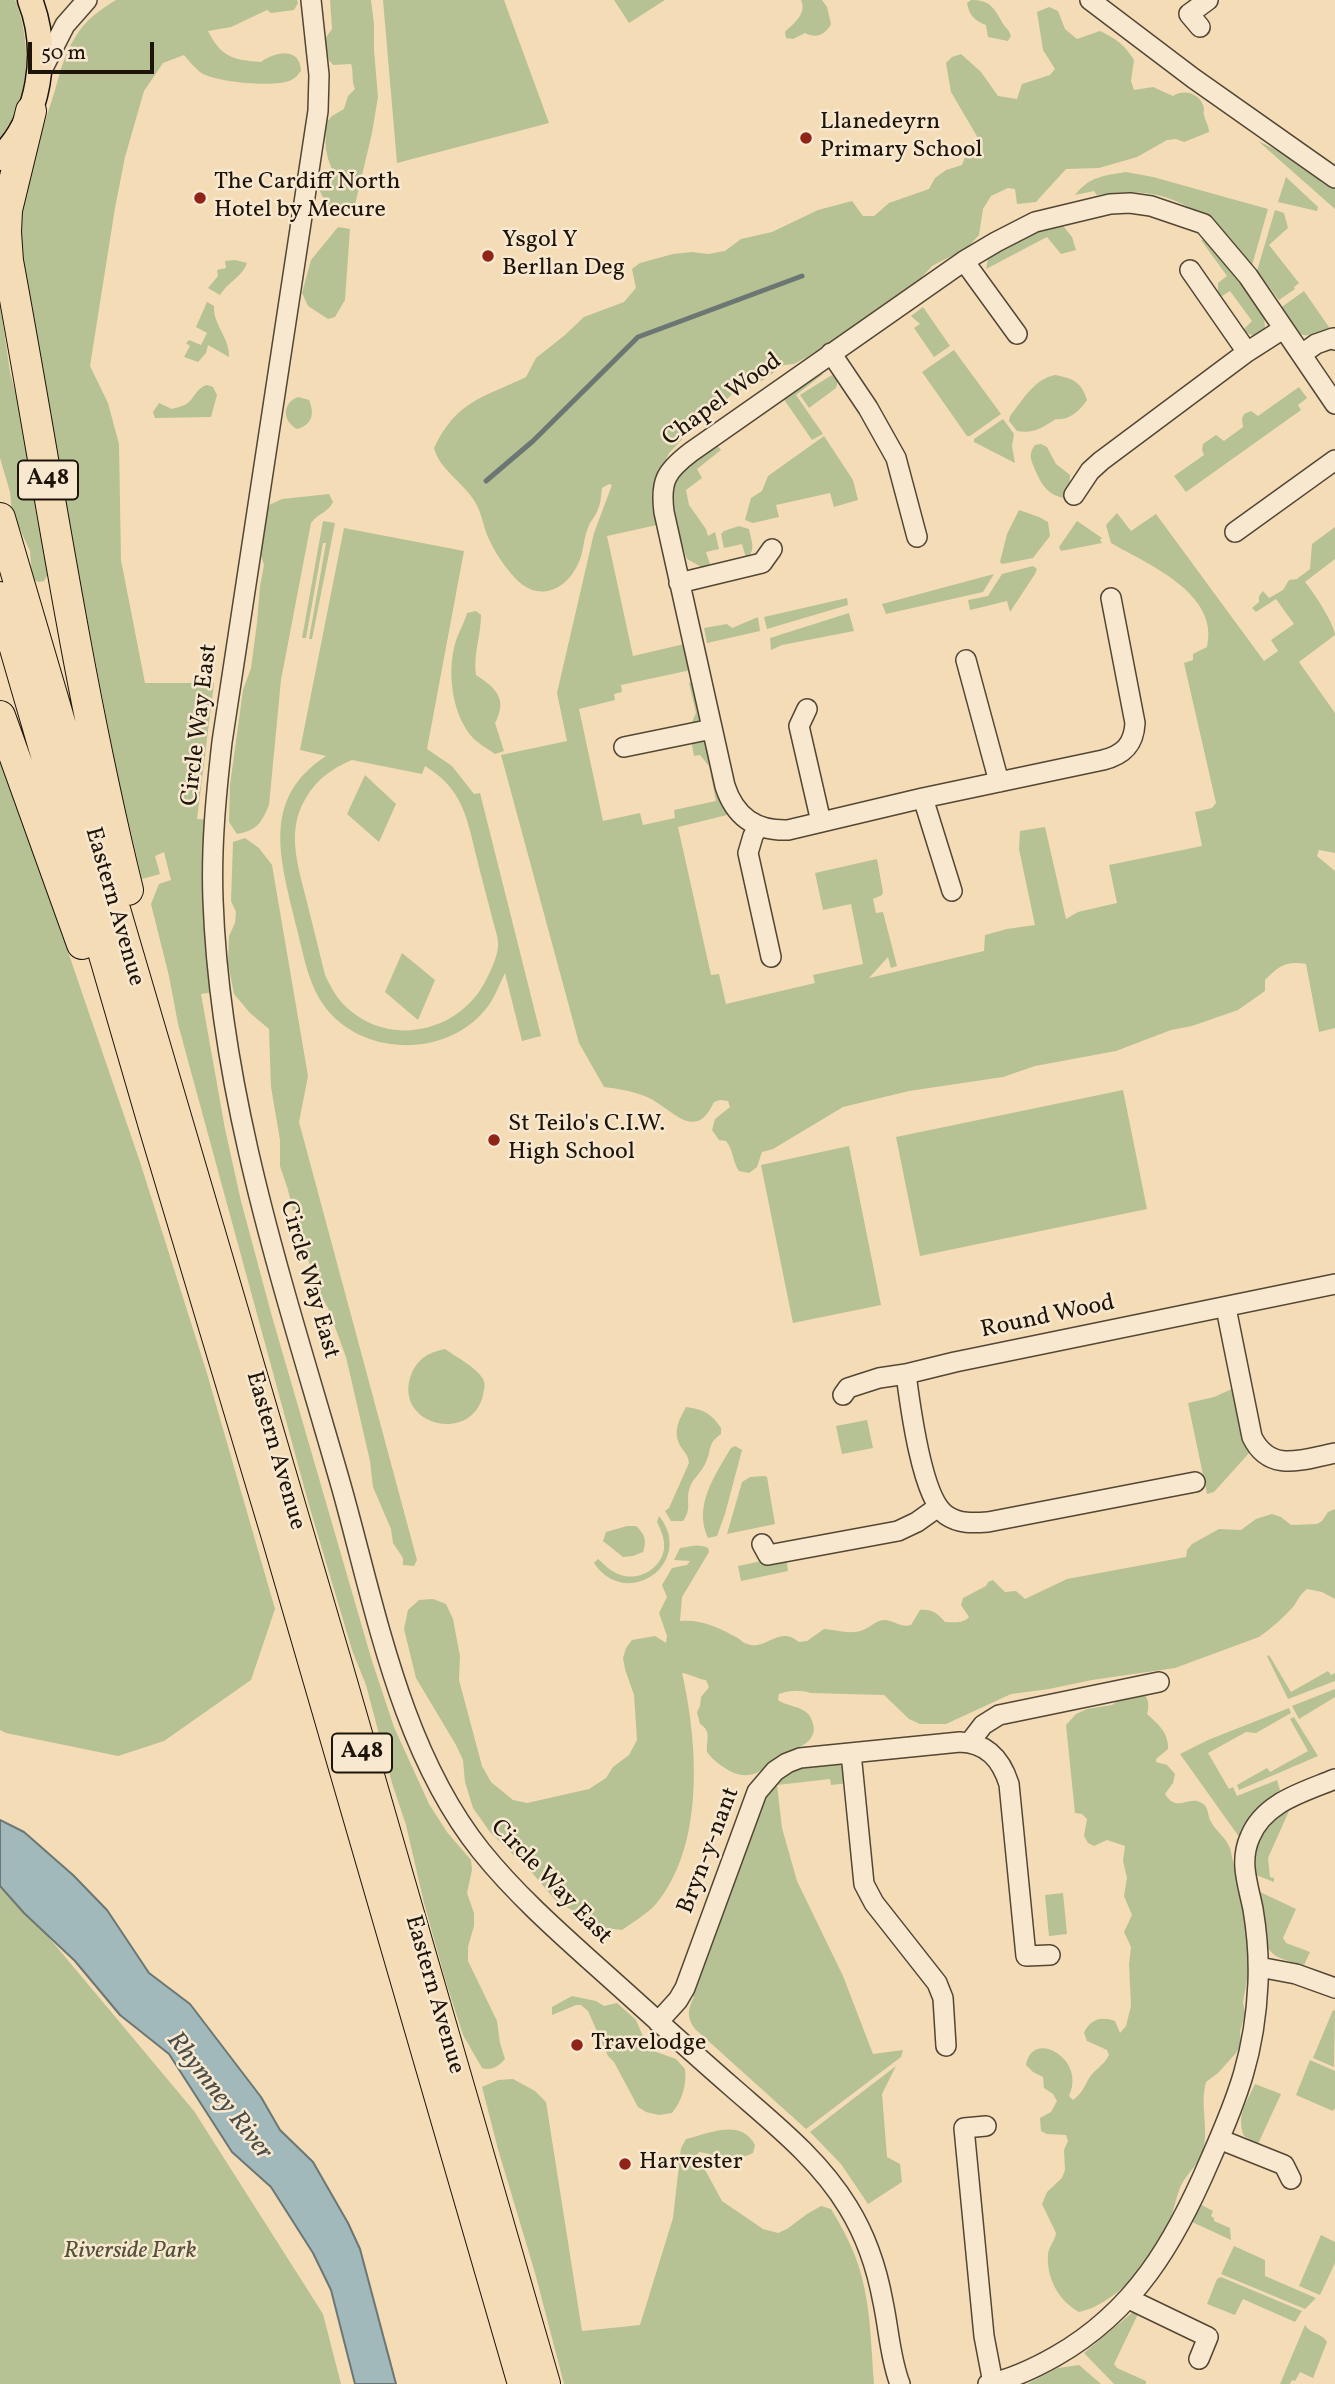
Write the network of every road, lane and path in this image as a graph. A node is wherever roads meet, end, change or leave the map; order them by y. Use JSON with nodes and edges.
{"nodes":[{"id":1,"x":30,"y":0,"type":"edge"},
{"id":2,"x":87,"y":0,"type":"edge"},
{"id":3,"x":1090,"y":0,"type":"edge"},
{"id":4,"x":1208,"y":0,"type":"edge"},
{"id":5,"x":311,"y":1,"type":"edge"},
{"id":6,"x":1200,"y":27,"type":"dead end"},
{"id":7,"x":38,"y":77,"type":"junction"},
{"id":8,"x":31,"y":111,"type":"junction"},
{"id":9,"x":0,"y":158,"type":"edge"},
{"id":10,"x":1335,"y":178,"type":"edge"},
{"id":11,"x":964,"y":261,"type":"junction"},
{"id":12,"x":1189,"y":270,"type":"dead end"},
{"id":13,"x":1283,"y":329,"type":"junction"},
{"id":14,"x":1017,"y":334,"type":"dead end"},
{"id":15,"x":1335,"y":340,"type":"edge"},
{"id":16,"x":1247,"y":352,"type":"junction"},
{"id":17,"x":831,"y":354,"type":"junction"},
{"id":18,"x":1302,"y":354,"type":"junction"},
{"id":19,"x":1335,"y":404,"type":"edge"},
{"id":20,"x":1335,"y":460,"type":"edge"},
{"id":21,"x":1074,"y":495,"type":"dead end"},
{"id":22,"x":0,"y":518,"type":"edge"},
{"id":23,"x":1235,"y":532,"type":"dead end"},
{"id":24,"x":917,"y":537,"type":"dead end"},
{"id":25,"x":772,"y":549,"type":"dead end"},
{"id":26,"x":679,"y":583,"type":"junction"},
{"id":27,"x":0,"y":597,"type":"edge"},
{"id":28,"x":1111,"y":598,"type":"dead end"},
{"id":29,"x":966,"y":660,"type":"dead end"},
{"id":30,"x":807,"y":709,"type":"dead end"},
{"id":31,"x":0,"y":716,"type":"edge"},
{"id":32,"x":712,"y":729,"type":"junction"},
{"id":33,"x":624,"y":747,"type":"dead end"},
{"id":34,"x":999,"y":782,"type":"junction"},
{"id":35,"x":923,"y":798,"type":"junction"},
{"id":36,"x":821,"y":821,"type":"junction"},
{"id":37,"x":758,"y":827,"type":"junction"},
{"id":38,"x":953,"y":891,"type":"dead end"},
{"id":39,"x":771,"y":957,"type":"dead end"},
{"id":40,"x":166,"y":1126,"type":"junction"},
{"id":41,"x":1335,"y":1284,"type":"edge"},
{"id":42,"x":1226,"y":1308,"type":"junction"},
{"id":43,"x":906,"y":1374,"type":"junction"},
{"id":44,"x":843,"y":1395,"type":"dead end"},
{"id":45,"x":1335,"y":1453,"type":"edge"},
{"id":46,"x":1195,"y":1482,"type":"dead end"},
{"id":47,"x":938,"y":1507,"type":"junction"},
{"id":48,"x":762,"y":1544,"type":"dead end"},
{"id":49,"x":1159,"y":1682,"type":"dead end"},
{"id":50,"x":970,"y":1742,"type":"junction"},
{"id":51,"x":851,"y":1753,"type":"junction"},
{"id":52,"x":1335,"y":1779,"type":"edge"},
{"id":53,"x":1050,"y":1955,"type":"dead end"},
{"id":54,"x":1259,"y":1967,"type":"junction"},
{"id":55,"x":1335,"y":1988,"type":"edge"},
{"id":56,"x":658,"y":2022,"type":"junction"},
{"id":57,"x":946,"y":2046,"type":"dead end"},
{"id":58,"x":986,"y":2126,"type":"dead end"},
{"id":59,"x":1219,"y":2139,"type":"junction"},
{"id":60,"x":1291,"y":2179,"type":"dead end"},
{"id":61,"x":1129,"y":2299,"type":"junction"},
{"id":62,"x":1199,"y":2359,"type":"dead end"},
{"id":63,"x":523,"y":2384,"type":"edge"},
{"id":64,"x":545,"y":2384,"type":"edge"},
{"id":65,"x":900,"y":2384,"type":"edge"},
{"id":66,"x":990,"y":2384,"type":"edge"}],
"edges":[{"from":1,"to":7,"type":"main road"},
{"from":2,"to":7,"type":"street"},
{"from":3,"to":10,"type":"street"},
{"from":4,"to":6,"type":"street"},
{"from":5,"to":56,"type":"street","name":"Circle Way East"},
{"from":7,"to":8,"type":"main road"},
{"from":8,"to":9,"type":"main road"},
{"from":8,"to":40,"type":"highway","number":"A48"},
{"from":11,"to":13,"type":"street","name":"Chapel Wood"},
{"from":11,"to":14,"type":"street"},
{"from":11,"to":17,"type":"street","name":"Chapel Wood"},
{"from":12,"to":16,"type":"street"},
{"from":13,"to":16,"type":"street"},
{"from":13,"to":18,"type":"street","name":"Chapel Wood"},
{"from":15,"to":18,"type":"street"},
{"from":16,"to":21,"type":"street"},
{"from":17,"to":24,"type":"street"},
{"from":17,"to":26,"type":"street","name":"Chapel Wood"},
{"from":18,"to":19,"type":"street","name":"Chapel Wood"},
{"from":20,"to":23,"type":"street"},
{"from":22,"to":40,"type":"highway","name":"Eastern Avenue","number":"A48"},
{"from":25,"to":26,"type":"street"},
{"from":26,"to":32,"type":"street","name":"Chapel Wood"},
{"from":27,"to":40,"type":"highway","name":"Eastern Avenue","number":"A48"},
{"from":28,"to":34,"type":"street"},
{"from":29,"to":34,"type":"street"},
{"from":30,"to":36,"type":"street"},
{"from":31,"to":40,"type":"highway","number":"A48"},
{"from":32,"to":33,"type":"street"},
{"from":32,"to":37,"type":"street","name":"Chapel Wood"},
{"from":34,"to":35,"type":"street"},
{"from":35,"to":36,"type":"street"},
{"from":35,"to":38,"type":"street"},
{"from":36,"to":37,"type":"street"},
{"from":37,"to":39,"type":"street"},
{"from":40,"to":63,"type":"highway","name":"Eastern Avenue","number":"A48"},
{"from":40,"to":64,"type":"highway","name":"Eastern Avenue","number":"A48"},
{"from":41,"to":42,"type":"street","name":"Round Wood"},
{"from":42,"to":43,"type":"street","name":"Round Wood"},
{"from":42,"to":45,"type":"street"},
{"from":43,"to":44,"type":"street","name":"Round Wood"},
{"from":43,"to":47,"type":"street"},
{"from":46,"to":47,"type":"street"},
{"from":47,"to":48,"type":"street"},
{"from":49,"to":50,"type":"street"},
{"from":50,"to":51,"type":"street","name":"Bryn-y-nant"},
{"from":50,"to":53,"type":"street"},
{"from":51,"to":56,"type":"street","name":"Bryn-y-nant"},
{"from":51,"to":57,"type":"street"},
{"from":52,"to":54,"type":"street"},
{"from":54,"to":55,"type":"street"},
{"from":54,"to":59,"type":"street"},
{"from":56,"to":65,"type":"street","name":"Circle Way East"},
{"from":58,"to":66,"type":"street"},
{"from":59,"to":60,"type":"street"},
{"from":59,"to":61,"type":"street"},
{"from":61,"to":62,"type":"street"},
{"from":61,"to":66,"type":"street"}]}
